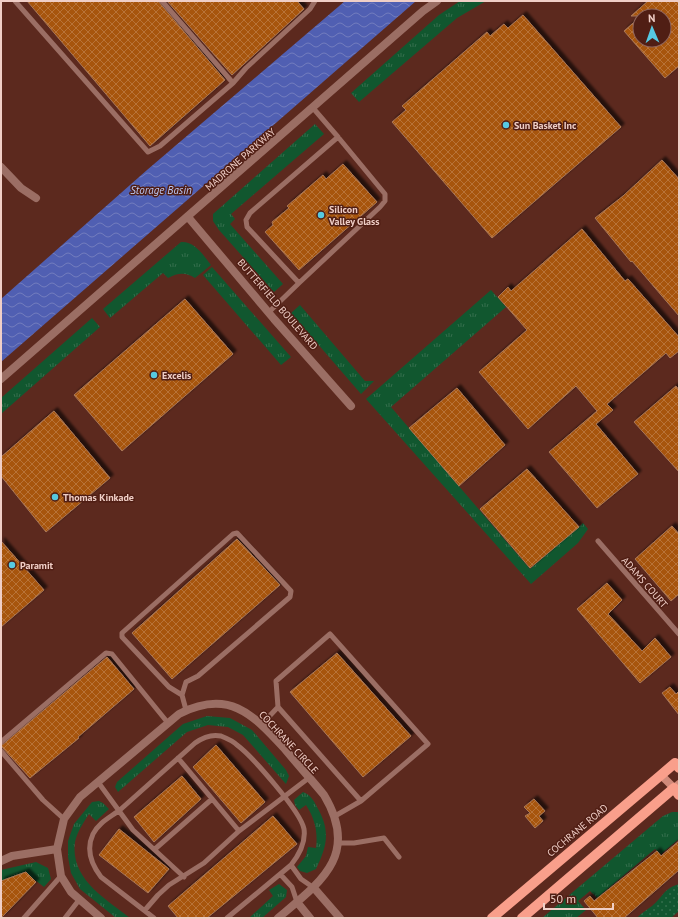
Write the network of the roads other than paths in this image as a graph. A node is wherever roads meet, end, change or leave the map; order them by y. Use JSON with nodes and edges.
{"nodes":[{"id":1,"x":15,"y":1,"type":"edge"},
{"id":2,"x":162,"y":1,"type":"edge"},
{"id":3,"x":315,"y":1,"type":"edge"},
{"id":4,"x":438,"y":1,"type":"edge"},
{"id":5,"x":233,"y":82,"type":"junction"},
{"id":6,"x":313,"y":108,"type":"junction"},
{"id":7,"x":338,"y":137,"type":"junction"},
{"id":8,"x":1,"y":167,"type":"edge"},
{"id":9,"x":36,"y":198,"type":"dead end"},
{"id":10,"x":188,"y":217,"type":"junction"},
{"id":11,"x":299,"y":283,"type":"junction"},
{"id":12,"x":269,"y":312,"type":"junction"},
{"id":13,"x":1,"y":380,"type":"edge"},
{"id":14,"x":351,"y":406,"type":"dead end"},
{"id":15,"x":598,"y":541,"type":"dead end"},
{"id":16,"x":679,"y":634,"type":"edge"},
{"id":17,"x":182,"y":695,"type":"junction"},
{"id":18,"x":278,"y":707,"type":"junction"},
{"id":19,"x":186,"y":710,"type":"junction"},
{"id":20,"x":168,"y":722,"type":"junction"},
{"id":21,"x":262,"y":724,"type":"junction"},
{"id":22,"x":1,"y":742,"type":"edge"},
{"id":23,"x":1,"y":751,"type":"edge"},
{"id":24,"x":178,"y":758,"type":"junction"},
{"id":25,"x":678,"y":764,"type":"edge"},
{"id":26,"x":660,"y":775,"type":"junction"},
{"id":27,"x":310,"y":778,"type":"junction"},
{"id":28,"x":98,"y":782,"type":"junction"},
{"id":29,"x":677,"y":789,"type":"edge"},
{"id":30,"x":284,"y":796,"type":"junction"},
{"id":31,"x":212,"y":799,"type":"junction"},
{"id":32,"x":361,"y":801,"type":"junction"},
{"id":33,"x":119,"y":810,"type":"junction"},
{"id":34,"x":335,"y":816,"type":"junction"},
{"id":35,"x":64,"y":819,"type":"junction"},
{"id":36,"x":239,"y":831,"type":"junction"},
{"id":37,"x":338,"y":843,"type":"junction"},
{"id":38,"x":57,"y":849,"type":"junction"},
{"id":39,"x":155,"y":849,"type":"junction"},
{"id":40,"x":399,"y":857,"type":"dead end"},
{"id":41,"x":1,"y":861,"type":"edge"},
{"id":42,"x":290,"y":865,"type":"junction"},
{"id":43,"x":280,"y":874,"type":"junction"},
{"id":44,"x":61,"y":876,"type":"junction"},
{"id":45,"x":184,"y":876,"type":"junction"},
{"id":46,"x":314,"y":888,"type":"junction"},
{"id":47,"x":79,"y":900,"type":"junction"},
{"id":48,"x":297,"y":902,"type":"junction"},
{"id":49,"x":145,"y":910,"type":"junction"},
{"id":50,"x":24,"y":918,"type":"edge"},
{"id":51,"x":65,"y":918,"type":"edge"},
{"id":52,"x":101,"y":918,"type":"edge"},
{"id":53,"x":154,"y":918,"type":"edge"},
{"id":54,"x":227,"y":918,"type":"edge"},
{"id":55,"x":278,"y":918,"type":"edge"},
{"id":56,"x":310,"y":918,"type":"edge"},
{"id":57,"x":340,"y":918,"type":"edge"},
{"id":58,"x":492,"y":918,"type":"edge"},
{"id":59,"x":522,"y":918,"type":"edge"}],
"edges":[{"from":1,"to":5,"type":"lane"},
{"from":2,"to":5,"type":"lane"},
{"from":3,"to":5,"type":"lane"},
{"from":4,"to":6,"type":"street","name":"MADRONE PARKWAY"},
{"from":6,"to":7,"type":"lane"},
{"from":6,"to":10,"type":"street","name":"MADRONE PARKWAY"},
{"from":7,"to":11,"type":"lane"},
{"from":7,"to":11,"type":"lane"},
{"from":8,"to":9,"type":"street"},
{"from":10,"to":12,"type":"street","name":"BUTTERFIELD BOULEVARD"},
{"from":10,"to":13,"type":"street","name":"MADRONE PARKWAY"},
{"from":11,"to":12,"type":"lane"},
{"from":12,"to":14,"type":"street","name":"BUTTERFIELD BOULEVARD"},
{"from":15,"to":16,"type":"lane","name":"ADAMS COURT"},
{"from":17,"to":17,"type":"lane"},
{"from":17,"to":19,"type":"lane"},
{"from":18,"to":21,"type":"lane"},
{"from":18,"to":32,"type":"lane"},
{"from":18,"to":32,"type":"lane"},
{"from":19,"to":20,"type":"street","name":"COCHRANE CIRCLE"},
{"from":19,"to":21,"type":"street","name":"COCHRANE CIRCLE"},
{"from":20,"to":22,"type":"lane"},
{"from":20,"to":28,"type":"street","name":"COCHRANE CIRCLE"},
{"from":21,"to":27,"type":"street","name":"COCHRANE CIRCLE"},
{"from":23,"to":35,"type":"lane"},
{"from":24,"to":30,"type":"lane"},
{"from":24,"to":31,"type":"lane"},
{"from":24,"to":33,"type":"lane"},
{"from":25,"to":26,"type":"main road","name":"COCHRANE ROAD"},
{"from":26,"to":29,"type":"main road"},
{"from":26,"to":58,"type":"main road","name":"COCHRANE ROAD"},
{"from":27,"to":30,"type":"lane"},
{"from":27,"to":34,"type":"street","name":"COCHRANE CIRCLE"},
{"from":28,"to":33,"type":"lane"},
{"from":28,"to":35,"type":"street","name":"COCHRANE CIRCLE"},
{"from":29,"to":59,"type":"main road"},
{"from":30,"to":36,"type":"lane"},
{"from":30,"to":42,"type":"lane"},
{"from":31,"to":36,"type":"lane"},
{"from":31,"to":39,"type":"lane"},
{"from":32,"to":34,"type":"lane"},
{"from":33,"to":39,"type":"lane"},
{"from":33,"to":49,"type":"lane"},
{"from":34,"to":37,"type":"street","name":"COCHRANE CIRCLE"},
{"from":35,"to":38,"type":"street","name":"COCHRANE CIRCLE"},
{"from":36,"to":45,"type":"lane"},
{"from":37,"to":40,"type":"lane"},
{"from":37,"to":46,"type":"street","name":"COCHRANE CIRCLE"},
{"from":38,"to":41,"type":"street"},
{"from":38,"to":44,"type":"street","name":"COCHRANE CIRCLE"},
{"from":39,"to":45,"type":"lane"},
{"from":42,"to":43,"type":"lane"},
{"from":42,"to":46,"type":"lane"},
{"from":43,"to":48,"type":"lane"},
{"from":43,"to":54,"type":"lane"},
{"from":44,"to":47,"type":"street","name":"COCHRANE CIRCLE"},
{"from":44,"to":50,"type":"lane"},
{"from":45,"to":49,"type":"lane"},
{"from":46,"to":48,"type":"street","name":"COCHRANE CIRCLE"},
{"from":46,"to":57,"type":"street"},
{"from":47,"to":51,"type":"lane"},
{"from":47,"to":52,"type":"street","name":"COCHRANE CIRCLE"},
{"from":48,"to":55,"type":"street","name":"COCHRANE CIRCLE"},
{"from":48,"to":56,"type":"street"},
{"from":49,"to":53,"type":"lane"}]}
